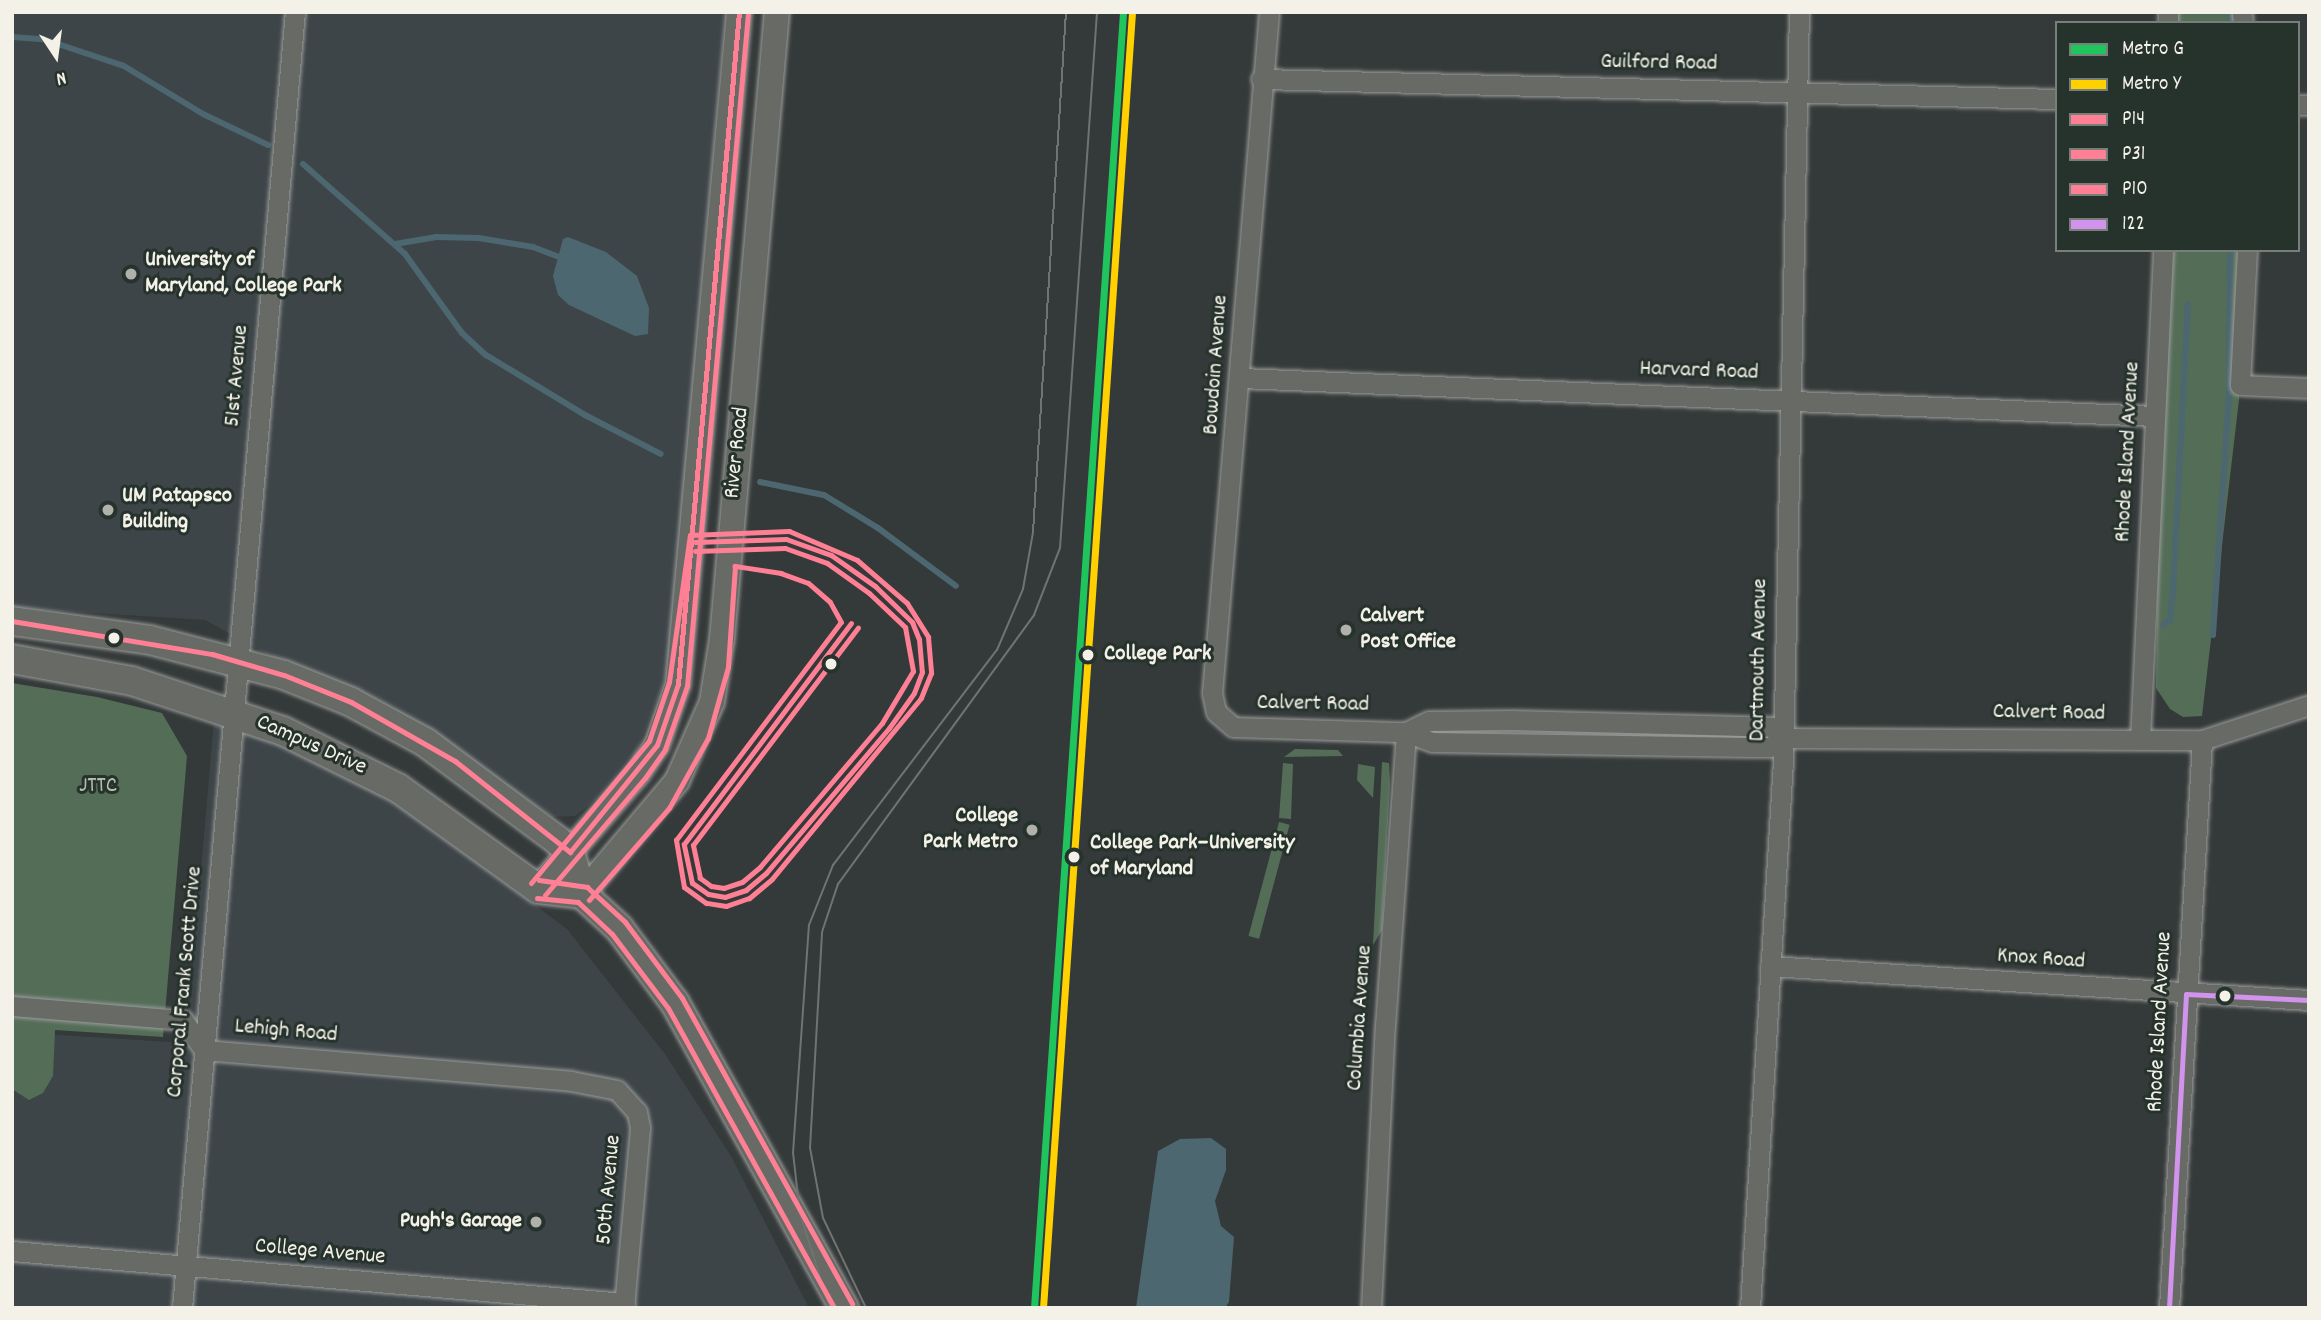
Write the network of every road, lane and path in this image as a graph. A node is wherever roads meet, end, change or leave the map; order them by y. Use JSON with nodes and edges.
{"nodes":[{"id":1,"x":295,"y":12,"type":"edge"},
{"id":2,"x":739,"y":12,"type":"edge"},
{"id":3,"x":777,"y":12,"type":"edge"},
{"id":4,"x":1269,"y":12,"type":"edge"},
{"id":5,"x":1799,"y":12,"type":"edge"},
{"id":6,"x":1261,"y":79,"type":"junction"},
{"id":7,"x":1795,"y":92,"type":"junction"},
{"id":8,"x":2055,"y":99,"type":"edge"},
{"id":9,"x":2163,"y":252,"type":"edge"},
{"id":10,"x":2246,"y":252,"type":"edge"},
{"id":11,"x":1241,"y":378,"type":"junction"},
{"id":12,"x":2309,"y":388,"type":"edge"},
{"id":13,"x":1791,"y":401,"type":"junction"},
{"id":14,"x":2154,"y":416,"type":"junction"},
{"id":15,"x":12,"y":621,"type":"edge"},
{"id":16,"x":12,"y":650,"type":"edge"},
{"id":17,"x":12,"y":659,"type":"edge"},
{"id":18,"x":239,"y":661,"type":"junction"},
{"id":19,"x":2309,"y":705,"type":"edge"},
{"id":20,"x":234,"y":712,"type":"junction"},
{"id":21,"x":1221,"y":718,"type":"joint"},
{"id":22,"x":1406,"y":732,"type":"junction"},
{"id":23,"x":1783,"y":738,"type":"junction"},
{"id":24,"x":2140,"y":740,"type":"junction"},
{"id":25,"x":2202,"y":740,"type":"junction"},
{"id":26,"x":570,"y":852,"type":"junction"},
{"id":27,"x":538,"y":889,"type":"junction"},
{"id":28,"x":582,"y":894,"type":"junction"},
{"id":29,"x":1770,"y":966,"type":"junction"},
{"id":30,"x":2186,"y":994,"type":"junction"},
{"id":31,"x":2309,"y":1000,"type":"edge"},
{"id":32,"x":12,"y":1006,"type":"edge"},
{"id":33,"x":204,"y":1050,"type":"junction"},
{"id":34,"x":570,"y":1080,"type":"joint"},
{"id":35,"x":12,"y":1251,"type":"edge"},
{"id":36,"x":186,"y":1266,"type":"junction"},
{"id":37,"x":624,"y":1306,"type":"edge"},
{"id":38,"x":182,"y":1308,"type":"edge"},
{"id":39,"x":844,"y":1308,"type":"edge"},
{"id":40,"x":1371,"y":1308,"type":"edge"},
{"id":41,"x":1749,"y":1308,"type":"edge"},
{"id":42,"x":2169,"y":1308,"type":"edge"}],
"edges":[{"from":1,"to":18,"type":"street","name":"51st Avenue"},
{"from":2,"to":26,"type":"street","name":"River Road"},
{"from":3,"to":28,"type":"street","name":"River Road"},
{"from":4,"to":6,"type":"street","name":"Bowdoin Avenue"},
{"from":5,"to":7,"type":"street","name":"Dartmouth Avenue"},
{"from":6,"to":7,"type":"street","name":"Guilford Road"},
{"from":6,"to":11,"type":"street","name":"Bowdoin Avenue"},
{"from":7,"to":8,"type":"street","name":"Guilford Road"},
{"from":7,"to":13,"type":"street","name":"Dartmouth Avenue"},
{"from":9,"to":14,"type":"street","name":"Rhode Island Avenue"},
{"from":10,"to":12,"type":"street"},
{"from":11,"to":13,"type":"street","name":"Harvard Road"},
{"from":11,"to":21,"type":"street","name":"Bowdoin Avenue"},
{"from":13,"to":14,"type":"street","name":"Harvard Road"},
{"from":13,"to":23,"type":"street","name":"Dartmouth Avenue"},
{"from":14,"to":24,"type":"street","name":"Rhode Island Avenue"},
{"from":15,"to":18,"type":"main road"},
{"from":16,"to":18,"type":"main road"},
{"from":17,"to":20,"type":"main road","name":"Campus Drive"},
{"from":18,"to":20,"type":"street","name":"Corporal Frank Scott Drive"},
{"from":18,"to":26,"type":"main road"},
{"from":19,"to":25,"type":"street","name":"Calvert Road"},
{"from":20,"to":27,"type":"main road","name":"Campus Drive"},
{"from":20,"to":33,"type":"street","name":"Corporal Frank Scott Drive"},
{"from":21,"to":22,"type":"street","name":"Calvert Road"},
{"from":22,"to":23,"type":"street","name":"Calvert Road"},
{"from":22,"to":40,"type":"street","name":"Columbia Avenue"},
{"from":23,"to":24,"type":"street","name":"Calvert Road"},
{"from":23,"to":29,"type":"street","name":"Dartmouth Avenue"},
{"from":24,"to":25,"type":"street","name":"Calvert Road"},
{"from":25,"to":30,"type":"street","name":"Rhode Island Avenue"},
{"from":26,"to":27,"type":"street","name":"River Road"},
{"from":26,"to":28,"type":"main road"},
{"from":27,"to":28,"type":"main road","name":"Campus Drive"},
{"from":28,"to":39,"type":"main road"},
{"from":29,"to":30,"type":"street","name":"Knox Road"},
{"from":29,"to":41,"type":"street","name":"Dartmouth Avenue"},
{"from":30,"to":31,"type":"street","name":"Knox Road"},
{"from":30,"to":42,"type":"street","name":"Rhode Island Avenue"},
{"from":32,"to":33,"type":"street","name":"Lehigh Road"},
{"from":33,"to":34,"type":"street","name":"Lehigh Road"},
{"from":33,"to":36,"type":"street","name":"Corporal Frank Scott Drive"},
{"from":34,"to":37,"type":"street","name":"50th Avenue"},
{"from":35,"to":36,"type":"street","name":"College Avenue"},
{"from":36,"to":37,"type":"street","name":"College Avenue"},
{"from":36,"to":38,"type":"street","name":"Corporal Frank Scott Drive"}]}
